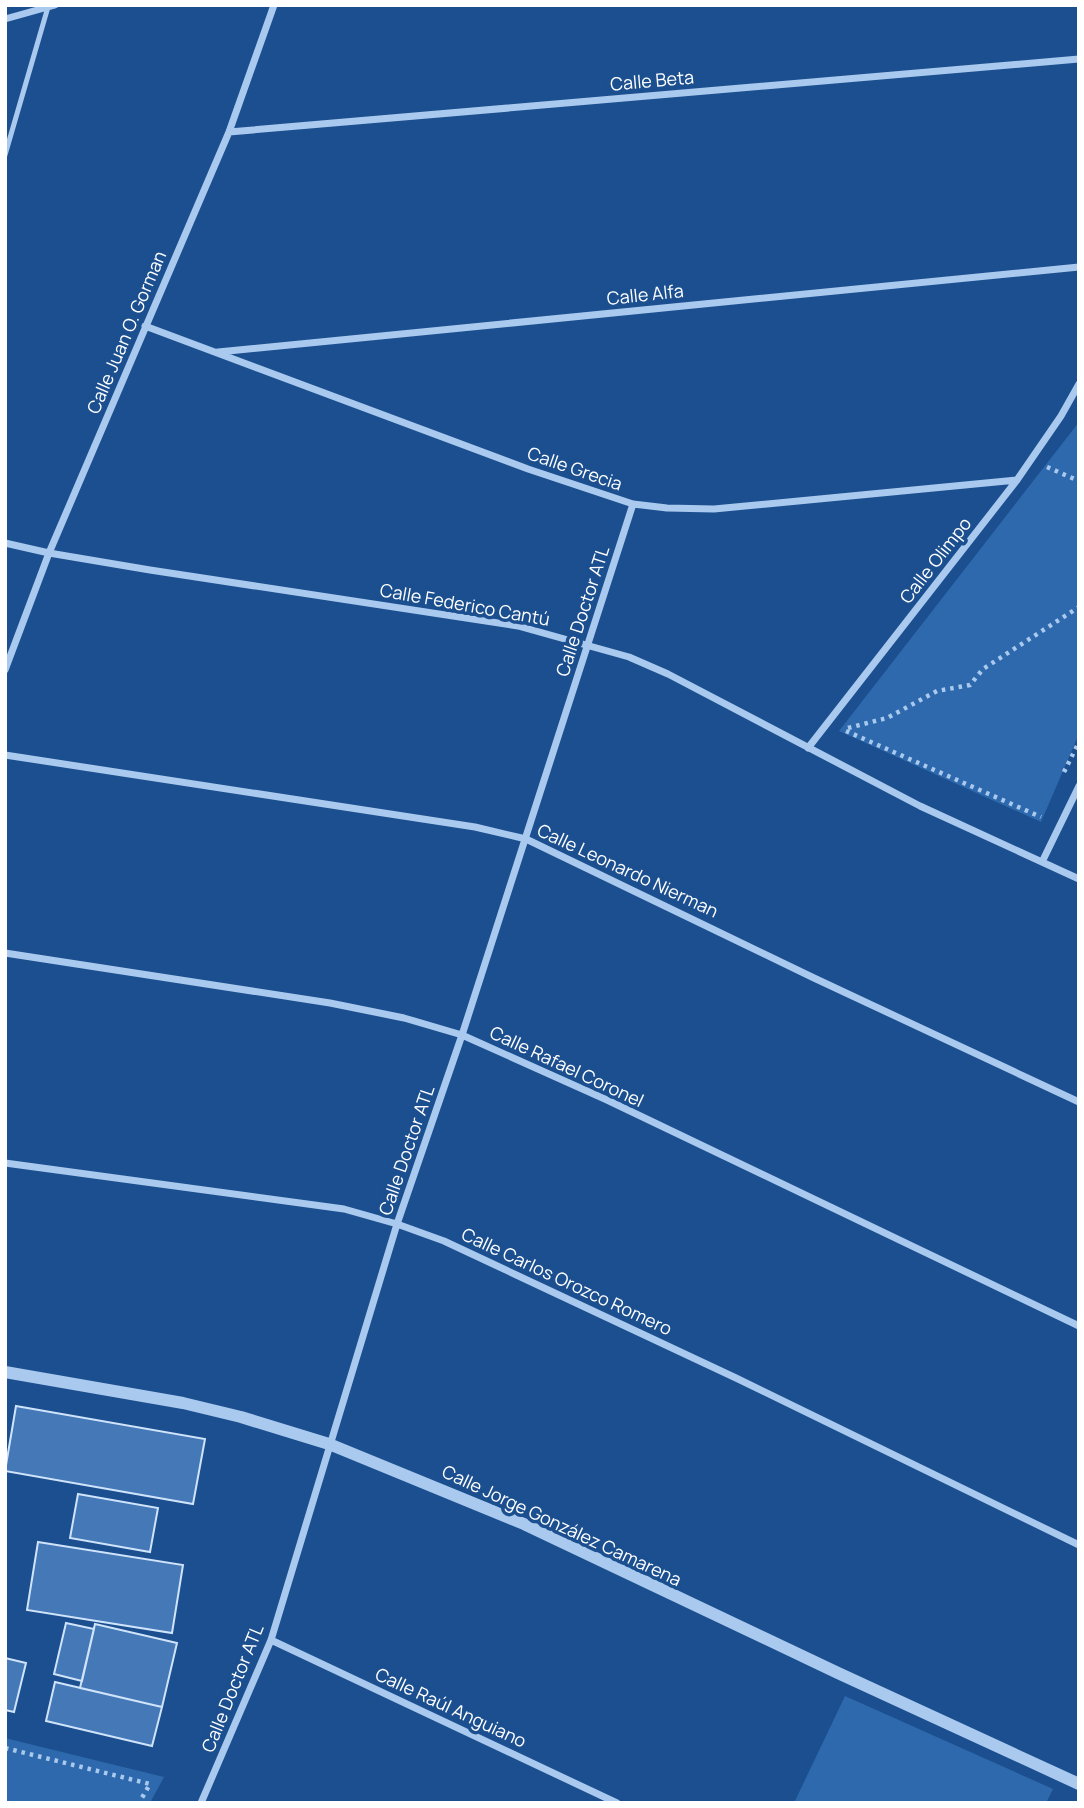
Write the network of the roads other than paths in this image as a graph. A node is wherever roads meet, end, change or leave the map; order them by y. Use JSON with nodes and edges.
{"nodes":[{"id":1,"x":274,"y":5,"type":"edge"},
{"id":2,"x":52,"y":6,"type":"edge"},
{"id":3,"x":5,"y":19,"type":"edge"},
{"id":4,"x":1079,"y":59,"type":"edge"},
{"id":5,"x":229,"y":132,"type":"junction"},
{"id":6,"x":5,"y":155,"type":"edge"},
{"id":7,"x":1079,"y":267,"type":"edge"},
{"id":8,"x":145,"y":326,"type":"junction"},
{"id":9,"x":214,"y":352,"type":"junction"},
{"id":10,"x":1079,"y":384,"type":"edge"},
{"id":11,"x":1017,"y":480,"type":"junction"},
{"id":12,"x":633,"y":504,"type":"junction"},
{"id":13,"x":5,"y":543,"type":"edge"},
{"id":14,"x":49,"y":553,"type":"junction"},
{"id":15,"x":589,"y":645,"type":"junction"},
{"id":16,"x":5,"y":670,"type":"edge"},
{"id":17,"x":808,"y":748,"type":"junction"},
{"id":18,"x":5,"y":755,"type":"edge"},
{"id":19,"x":1079,"y":786,"type":"edge"},
{"id":20,"x":526,"y":839,"type":"junction"},
{"id":21,"x":1042,"y":862,"type":"junction"},
{"id":22,"x":1079,"y":879,"type":"edge"},
{"id":23,"x":5,"y":953,"type":"edge"},
{"id":24,"x":462,"y":1035,"type":"junction"},
{"id":25,"x":1079,"y":1102,"type":"edge"},
{"id":26,"x":5,"y":1163,"type":"edge"},
{"id":27,"x":397,"y":1224,"type":"junction"},
{"id":28,"x":1079,"y":1326,"type":"edge"},
{"id":29,"x":5,"y":1373,"type":"edge"},
{"id":30,"x":329,"y":1444,"type":"junction"},
{"id":31,"x":1079,"y":1545,"type":"edge"},
{"id":32,"x":271,"y":1640,"type":"junction"},
{"id":33,"x":1079,"y":1784,"type":"edge"},
{"id":34,"x":201,"y":1803,"type":"edge"},
{"id":35,"x":617,"y":1803,"type":"edge"}],
"edges":[{"from":1,"to":5,"type":"street","name":"Calle Juan O. Gorman"},
{"from":2,"to":3,"type":"street"},
{"from":2,"to":6,"type":"lane"},
{"from":4,"to":5,"type":"street","name":"Calle Beta"},
{"from":5,"to":8,"type":"street","name":"Calle Juan O. Gorman"},
{"from":7,"to":9,"type":"street","name":"Calle Alfa"},
{"from":8,"to":9,"type":"street","name":"Calle Grecia"},
{"from":8,"to":14,"type":"street","name":"Calle Juan O. Gorman"},
{"from":9,"to":12,"type":"street","name":"Calle Grecia"},
{"from":10,"to":11,"type":"street","name":"Calle Olimpo"},
{"from":11,"to":12,"type":"street","name":"Calle Grecia"},
{"from":11,"to":17,"type":"street","name":"Calle Olimpo"},
{"from":12,"to":15,"type":"street","name":"Calle Doctor ATL"},
{"from":13,"to":14,"type":"street","name":"Calle Federico Cantú"},
{"from":14,"to":15,"type":"street","name":"Calle Federico Cantú"},
{"from":14,"to":16,"type":"street","name":"Calle Juan O. Gorman"},
{"from":15,"to":17,"type":"street","name":"Calle Federico Cantú"},
{"from":15,"to":20,"type":"street","name":"Calle Doctor ATL"},
{"from":17,"to":21,"type":"street","name":"Calle Federico Cantú"},
{"from":18,"to":20,"type":"street","name":"Calle Leonardo Nierman"},
{"from":19,"to":21,"type":"street"},
{"from":20,"to":24,"type":"street","name":"Calle Doctor ATL"},
{"from":20,"to":25,"type":"street","name":"Calle Leonardo Nierman"},
{"from":21,"to":22,"type":"street","name":"Calle Federico Cantú"},
{"from":23,"to":24,"type":"street","name":"Calle Rafael Coronel"},
{"from":24,"to":27,"type":"street","name":"Calle Doctor ATL"},
{"from":24,"to":28,"type":"street","name":"Calle Rafael Coronel"},
{"from":26,"to":27,"type":"street","name":"Calle Carlos Orozco Romero"},
{"from":27,"to":30,"type":"street","name":"Calle Doctor ATL"},
{"from":27,"to":31,"type":"street","name":"Calle Carlos Orozco Romero"},
{"from":29,"to":30,"type":"street","name":"Calle Jorge González Camarena"},
{"from":30,"to":32,"type":"street","name":"Calle Doctor ATL"},
{"from":30,"to":33,"type":"street","name":"Calle Jorge González Camarena"},
{"from":32,"to":34,"type":"street","name":"Calle Doctor ATL"},
{"from":32,"to":35,"type":"street","name":"Calle Raúl Anguiano"}]}
